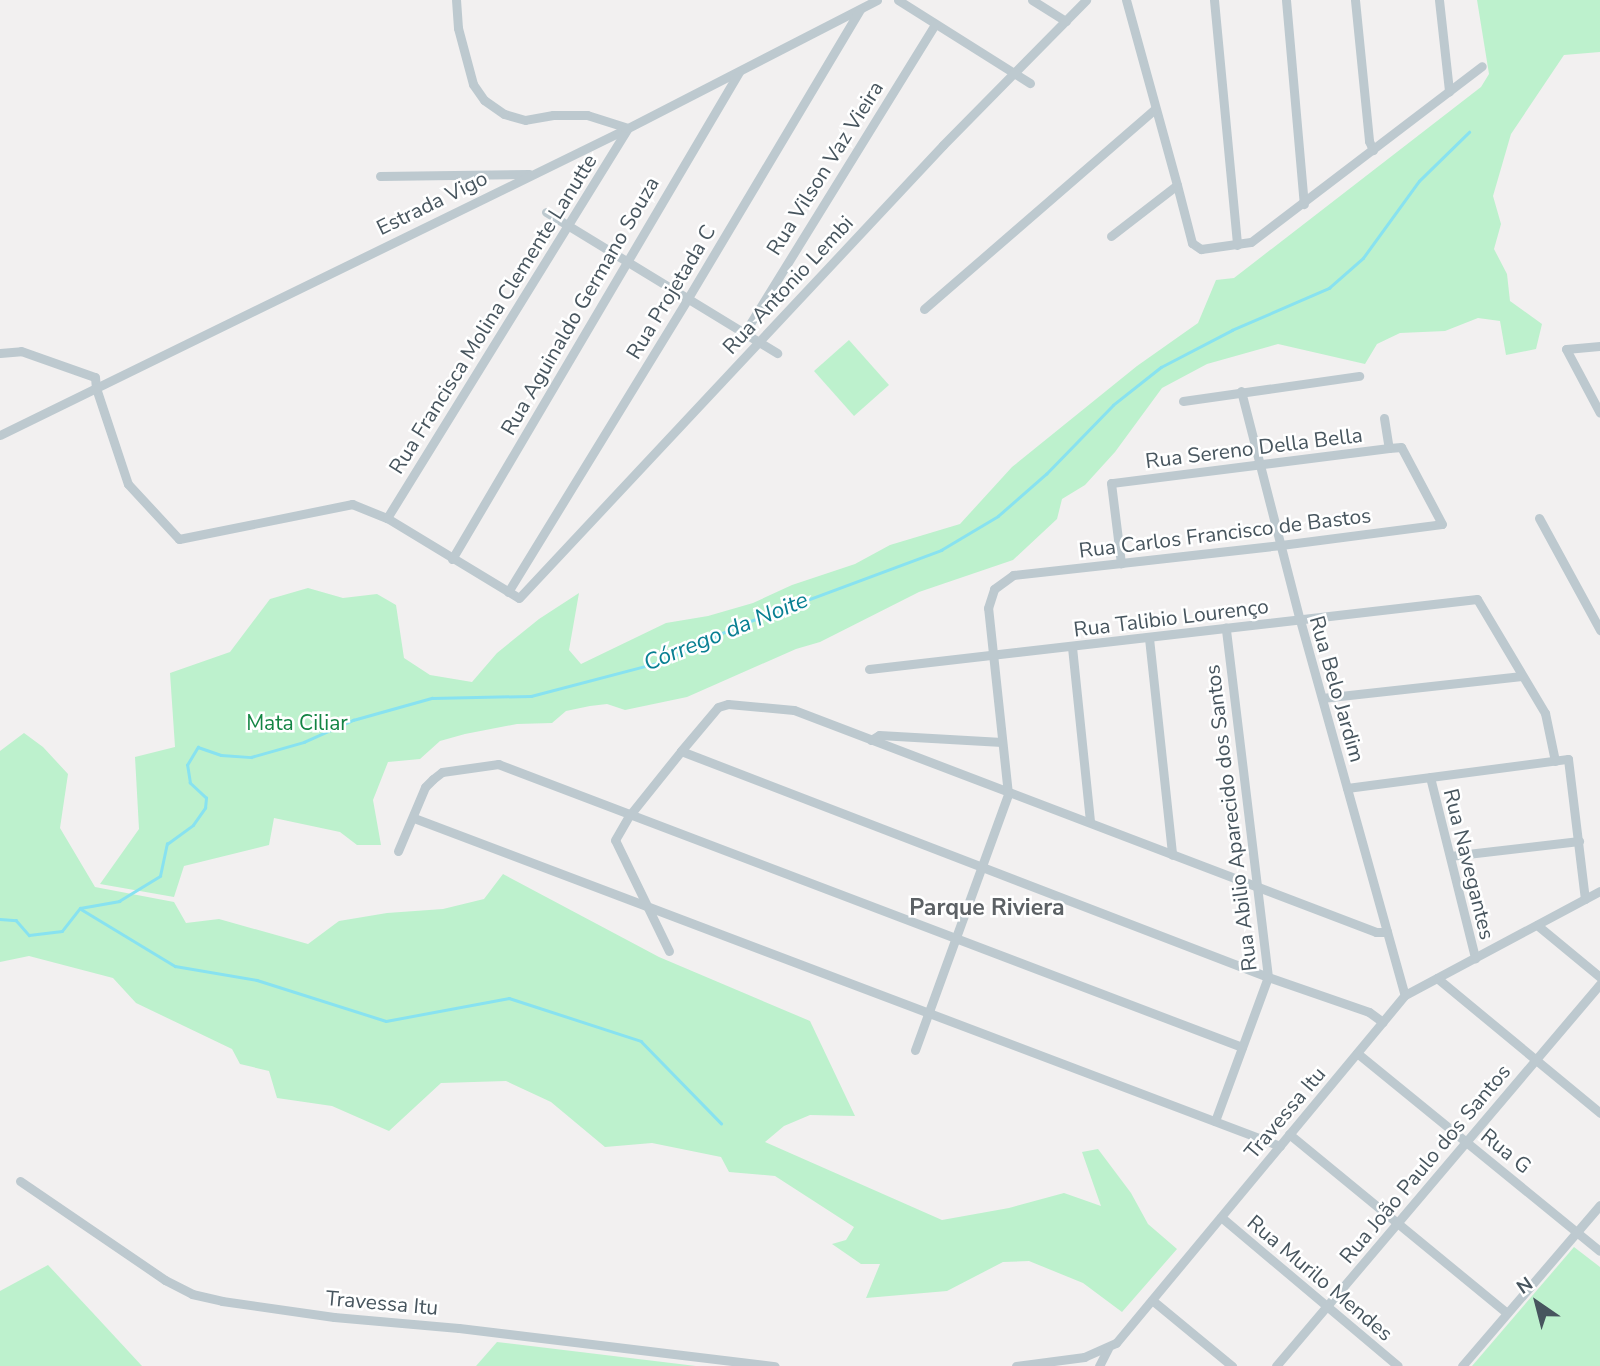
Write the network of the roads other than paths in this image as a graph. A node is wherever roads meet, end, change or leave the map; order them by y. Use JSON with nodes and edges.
{"nodes":[{"id":1,"x":456,"y":0,"type":"edge"},
{"id":2,"x":877,"y":0,"type":"edge"},
{"id":3,"x":898,"y":0,"type":"edge"},
{"id":4,"x":1032,"y":0,"type":"edge"},
{"id":5,"x":1086,"y":0,"type":"edge"},
{"id":6,"x":1214,"y":0,"type":"edge"},
{"id":7,"x":1286,"y":0,"type":"edge"},
{"id":8,"x":1355,"y":0,"type":"edge"},
{"id":9,"x":1438,"y":0,"type":"edge"},
{"id":10,"x":1126,"y":1,"type":"edge"},
{"id":11,"x":861,"y":8,"type":"junction"},
{"id":12,"x":1066,"y":20,"type":"junction"},
{"id":13,"x":935,"y":24,"type":"junction"},
{"id":14,"x":1482,"y":66,"type":"dead end"},
{"id":15,"x":740,"y":71,"type":"junction"},
{"id":16,"x":1015,"y":73,"type":"junction"},
{"id":17,"x":1030,"y":83,"type":"dead end"},
{"id":18,"x":1450,"y":91,"type":"junction"},
{"id":19,"x":1155,"y":109,"type":"junction"},
{"id":20,"x":628,"y":128,"type":"junction"},
{"id":21,"x":1373,"y":150,"type":"junction"},
{"id":22,"x":531,"y":174,"type":"junction"},
{"id":23,"x":380,"y":176,"type":"dead end"},
{"id":24,"x":1177,"y":185,"type":"junction"},
{"id":25,"x":1304,"y":204,"type":"junction"},
{"id":26,"x":546,"y":212,"type":"dead end"},
{"id":27,"x":570,"y":226,"type":"junction"},
{"id":28,"x":1111,"y":236,"type":"dead end"},
{"id":29,"x":1237,"y":245,"type":"junction"},
{"id":30,"x":627,"y":260,"type":"junction"},
{"id":31,"x":688,"y":298,"type":"junction"},
{"id":32,"x":924,"y":309,"type":"dead end"},
{"id":33,"x":745,"y":332,"type":"junction"},
{"id":34,"x":760,"y":341,"type":"junction"},
{"id":35,"x":1600,"y":346,"type":"edge"},
{"id":36,"x":0,"y":353,"type":"edge"},
{"id":37,"x":777,"y":353,"type":"dead end"},
{"id":38,"x":1359,"y":376,"type":"dead end"},
{"id":39,"x":96,"y":388,"type":"junction"},
{"id":40,"x":1241,"y":391,"type":"junction"},
{"id":41,"x":1183,"y":401,"type":"dead end"},
{"id":42,"x":1600,"y":413,"type":"edge"},
{"id":43,"x":1384,"y":418,"type":"dead end"},
{"id":44,"x":0,"y":435,"type":"edge"},
{"id":45,"x":1389,"y":448,"type":"junction"},
{"id":46,"x":1260,"y":466,"type":"junction"},
{"id":47,"x":387,"y":518,"type":"junction"},
{"id":48,"x":1539,"y":518,"type":"dead end"},
{"id":49,"x":1442,"y":524,"type":"joint"},
{"id":50,"x":1281,"y":545,"type":"junction"},
{"id":51,"x":452,"y":559,"type":"junction"},
{"id":52,"x":527,"y":563,"type":"junction"},
{"id":53,"x":1121,"y":563,"type":"junction"},
{"id":54,"x":542,"y":573,"type":"junction"},
{"id":55,"x":508,"y":592,"type":"junction"},
{"id":56,"x":1300,"y":620,"type":"junction"},
{"id":57,"x":1226,"y":628,"type":"junction"},
{"id":58,"x":1600,"y":630,"type":"edge"},
{"id":59,"x":1149,"y":638,"type":"junction"},
{"id":60,"x":1072,"y":647,"type":"junction"},
{"id":61,"x":992,"y":657,"type":"junction"},
{"id":62,"x":869,"y":669,"type":"dead end"},
{"id":63,"x":1522,"y":676,"type":"junction"},
{"id":64,"x":1321,"y":698,"type":"junction"},
{"id":65,"x":871,"y":740,"type":"junction"},
{"id":66,"x":1002,"y":741,"type":"junction"},
{"id":67,"x":681,"y":751,"type":"junction"},
{"id":68,"x":1555,"y":761,"type":"junction"},
{"id":69,"x":1430,"y":778,"type":"junction"},
{"id":70,"x":1347,"y":788,"type":"junction"},
{"id":71,"x":1008,"y":794,"type":"junction"},
{"id":72,"x":629,"y":816,"type":"junction"},
{"id":73,"x":414,"y":818,"type":"junction"},
{"id":74,"x":1090,"y":822,"type":"junction"},
{"id":75,"x":1579,"y":841,"type":"junction"},
{"id":76,"x":398,"y":851,"type":"dead end"},
{"id":77,"x":1172,"y":855,"type":"junction"},
{"id":78,"x":1450,"y":856,"type":"junction"},
{"id":79,"x":982,"y":867,"type":"junction"},
{"id":80,"x":1259,"y":887,"type":"junction"},
{"id":81,"x":1600,"y":891,"type":"edge"},
{"id":82,"x":1585,"y":899,"type":"junction"},
{"id":83,"x":646,"y":905,"type":"junction"},
{"id":84,"x":1536,"y":925,"type":"junction"},
{"id":85,"x":1387,"y":932,"type":"junction"},
{"id":86,"x":955,"y":939,"type":"junction"},
{"id":87,"x":669,"y":951,"type":"dead end"},
{"id":88,"x":1475,"y":958,"type":"junction"},
{"id":89,"x":1268,"y":976,"type":"junction"},
{"id":90,"x":1600,"y":977,"type":"edge"},
{"id":91,"x":1437,"y":978,"type":"junction"},
{"id":92,"x":1600,"y":984,"type":"edge"},
{"id":93,"x":1405,"y":995,"type":"junction"},
{"id":94,"x":929,"y":1012,"type":"junction"},
{"id":95,"x":1383,"y":1022,"type":"junction"},
{"id":96,"x":1242,"y":1047,"type":"junction"},
{"id":97,"x":915,"y":1050,"type":"dead end"},
{"id":98,"x":1357,"y":1053,"type":"junction"},
{"id":99,"x":1536,"y":1060,"type":"junction"},
{"id":100,"x":1600,"y":1112,"type":"edge"},
{"id":101,"x":1215,"y":1121,"type":"junction"},
{"id":102,"x":1289,"y":1134,"type":"junction"},
{"id":103,"x":1466,"y":1142,"type":"junction"},
{"id":104,"x":1280,"y":1146,"type":"junction"},
{"id":105,"x":20,"y":1181,"type":"dead end"},
{"id":106,"x":1600,"y":1205,"type":"edge"},
{"id":107,"x":1221,"y":1217,"type":"junction"},
{"id":108,"x":1396,"y":1224,"type":"junction"},
{"id":109,"x":1577,"y":1232,"type":"junction"},
{"id":110,"x":1600,"y":1251,"type":"edge"},
{"id":111,"x":1152,"y":1300,"type":"junction"},
{"id":112,"x":1326,"y":1306,"type":"junction"},
{"id":113,"x":1507,"y":1313,"type":"junction"},
{"id":114,"x":1108,"y":1348,"type":"junction"},
{"id":115,"x":775,"y":1366,"type":"edge"},
{"id":116,"x":1016,"y":1366,"type":"edge"},
{"id":117,"x":1099,"y":1366,"type":"edge"},
{"id":118,"x":1232,"y":1366,"type":"edge"},
{"id":119,"x":1276,"y":1366,"type":"edge"},
{"id":120,"x":1398,"y":1366,"type":"edge"},
{"id":121,"x":1462,"y":1366,"type":"edge"}],
"edges":[{"from":1,"to":20,"type":"street"},
{"from":2,"to":11,"type":"street","name":"Estrada Vigo"},
{"from":3,"to":13,"type":"street"},
{"from":4,"to":12,"type":"street"},
{"from":5,"to":12,"type":"street","name":"Rua Antonio Lembi"},
{"from":6,"to":29,"type":"street"},
{"from":7,"to":25,"type":"street"},
{"from":8,"to":21,"type":"street"},
{"from":9,"to":18,"type":"street"},
{"from":10,"to":19,"type":"street"},
{"from":11,"to":15,"type":"street","name":"Estrada Vigo"},
{"from":11,"to":31,"type":"street","name":"Rua Projetada C"},
{"from":12,"to":16,"type":"street","name":"Rua Antonio Lembi"},
{"from":13,"to":16,"type":"street"},
{"from":13,"to":33,"type":"street","name":"Rua Vilson Vaz Vieira"},
{"from":14,"to":18,"type":"street"},
{"from":15,"to":20,"type":"street","name":"Estrada Vigo"},
{"from":15,"to":30,"type":"street","name":"Rua Aguinaldo Germano Souza"},
{"from":16,"to":17,"type":"street"},
{"from":16,"to":34,"type":"street","name":"Rua Antonio Lembi"},
{"from":18,"to":21,"type":"street"},
{"from":19,"to":24,"type":"street"},
{"from":19,"to":32,"type":"street"},
{"from":20,"to":22,"type":"street","name":"Estrada Vigo"},
{"from":20,"to":27,"type":"street","name":"Rua Francisca Molina Clemente Lanutte"},
{"from":21,"to":25,"type":"street"},
{"from":22,"to":23,"type":"street"},
{"from":22,"to":39,"type":"street","name":"Estrada Vigo"},
{"from":24,"to":28,"type":"street"},
{"from":24,"to":29,"type":"street"},
{"from":25,"to":29,"type":"street"},
{"from":26,"to":27,"type":"street"},
{"from":27,"to":30,"type":"street"},
{"from":27,"to":47,"type":"street","name":"Rua Francisca Molina Clemente Lanutte"},
{"from":30,"to":31,"type":"street"},
{"from":30,"to":51,"type":"street","name":"Rua Aguinaldo Germano Souza"},
{"from":31,"to":33,"type":"street"},
{"from":31,"to":52,"type":"street","name":"Rua Projetada C"},
{"from":33,"to":34,"type":"street"},
{"from":34,"to":37,"type":"street"},
{"from":34,"to":54,"type":"street","name":"Rua Antonio Lembi"},
{"from":35,"to":42,"type":"street"},
{"from":36,"to":39,"type":"street"},
{"from":38,"to":40,"type":"street"},
{"from":39,"to":44,"type":"street","name":"Estrada Vigo"},
{"from":39,"to":47,"type":"street"},
{"from":40,"to":41,"type":"street"},
{"from":40,"to":46,"type":"street","name":"Rua Belo Jardim"},
{"from":43,"to":45,"type":"street"},
{"from":45,"to":46,"type":"street","name":"Rua Sereno Della Bella"},
{"from":45,"to":49,"type":"street","name":"Rua Sereno Della Bella"},
{"from":46,"to":50,"type":"street","name":"Rua Belo Jardim"},
{"from":46,"to":53,"type":"street","name":"Rua Sereno Della Bella"},
{"from":47,"to":51,"type":"street"},
{"from":48,"to":58,"type":"street"},
{"from":49,"to":50,"type":"street","name":"Rua Carlos Francisco de Bastos"},
{"from":50,"to":53,"type":"street","name":"Rua Carlos Francisco de Bastos"},
{"from":50,"to":56,"type":"street","name":"Rua Belo Jardim"},
{"from":51,"to":55,"type":"street"},
{"from":52,"to":54,"type":"street"},
{"from":52,"to":55,"type":"street","name":"Rua Projetada C"},
{"from":53,"to":61,"type":"street","name":"Rua Carlos Francisco de Bastos"},
{"from":54,"to":55,"type":"street","name":"Rua Antonio Lembi"},
{"from":56,"to":57,"type":"street","name":"Rua Talibio Lourenço"},
{"from":56,"to":63,"type":"street","name":"Rua Talibio Lourenço"},
{"from":56,"to":64,"type":"street","name":"Rua Belo Jardim"},
{"from":57,"to":59,"type":"street","name":"Rua Talibio Lourenço"},
{"from":57,"to":80,"type":"street","name":"Rua Abilio Aparecido dos Santos"},
{"from":59,"to":60,"type":"street","name":"Rua Talibio Lourenço"},
{"from":59,"to":77,"type":"street"},
{"from":60,"to":61,"type":"street","name":"Rua Talibio Lourenço"},
{"from":60,"to":74,"type":"street"},
{"from":61,"to":62,"type":"street","name":"Rua Talibio Lourenço"},
{"from":61,"to":66,"type":"street"},
{"from":63,"to":64,"type":"street"},
{"from":63,"to":68,"type":"street"},
{"from":64,"to":70,"type":"street","name":"Rua Belo Jardim"},
{"from":65,"to":66,"type":"street"},
{"from":65,"to":67,"type":"street"},
{"from":65,"to":71,"type":"street"},
{"from":66,"to":71,"type":"street"},
{"from":67,"to":72,"type":"street"},
{"from":67,"to":79,"type":"street"},
{"from":68,"to":69,"type":"street"},
{"from":68,"to":75,"type":"street"},
{"from":69,"to":70,"type":"street"},
{"from":69,"to":78,"type":"street","name":"Rua Navegantes"},
{"from":70,"to":85,"type":"street","name":"Rua Belo Jardim"},
{"from":71,"to":74,"type":"street"},
{"from":71,"to":79,"type":"street"},
{"from":72,"to":73,"type":"street"},
{"from":72,"to":83,"type":"street"},
{"from":72,"to":86,"type":"street"},
{"from":73,"to":76,"type":"street"},
{"from":73,"to":83,"type":"street"},
{"from":74,"to":77,"type":"street"},
{"from":75,"to":78,"type":"street"},
{"from":75,"to":82,"type":"street"},
{"from":77,"to":80,"type":"street"},
{"from":78,"to":88,"type":"street","name":"Rua Navegantes"},
{"from":79,"to":86,"type":"street"},
{"from":79,"to":89,"type":"street"},
{"from":80,"to":85,"type":"street"},
{"from":80,"to":89,"type":"street","name":"Rua Abilio Aparecido dos Santos"},
{"from":81,"to":82,"type":"street","name":"Travessa Itu"},
{"from":82,"to":84,"type":"street","name":"Travessa Itu"},
{"from":83,"to":87,"type":"street"},
{"from":83,"to":94,"type":"street"},
{"from":84,"to":88,"type":"street","name":"Travessa Itu"},
{"from":84,"to":90,"type":"street"},
{"from":85,"to":93,"type":"street","name":"Rua Belo Jardim"},
{"from":86,"to":94,"type":"street"},
{"from":86,"to":96,"type":"street"},
{"from":88,"to":91,"type":"street","name":"Travessa Itu"},
{"from":89,"to":95,"type":"street"},
{"from":89,"to":96,"type":"street","name":"Rua Abilio Aparecido dos Santos"},
{"from":91,"to":93,"type":"street","name":"Travessa Itu"},
{"from":91,"to":99,"type":"street"},
{"from":92,"to":99,"type":"street","name":"Rua João Paulo dos Santos"},
{"from":93,"to":95,"type":"street","name":"Travessa Itu"},
{"from":94,"to":97,"type":"street"},
{"from":94,"to":101,"type":"street"},
{"from":95,"to":98,"type":"street","name":"Travessa Itu"},
{"from":96,"to":101,"type":"street","name":"Rua Abilio Aparecido dos Santos"},
{"from":98,"to":102,"type":"street","name":"Travessa Itu"},
{"from":98,"to":103,"type":"street","name":"Rua G"},
{"from":99,"to":100,"type":"street"},
{"from":99,"to":103,"type":"street","name":"Rua João Paulo dos Santos"},
{"from":101,"to":104,"type":"street"},
{"from":102,"to":104,"type":"street","name":"Travessa Itu"},
{"from":102,"to":108,"type":"street"},
{"from":103,"to":108,"type":"street","name":"Rua João Paulo dos Santos"},
{"from":103,"to":109,"type":"street","name":"Rua G"},
{"from":104,"to":107,"type":"street","name":"Travessa Itu"},
{"from":105,"to":115,"type":"street","name":"Travessa Itu"},
{"from":106,"to":109,"type":"street"},
{"from":107,"to":111,"type":"street","name":"Travessa Itu"},
{"from":107,"to":112,"type":"street","name":"Rua Murilo Mendes"},
{"from":108,"to":112,"type":"street","name":"Rua João Paulo dos Santos"},
{"from":108,"to":113,"type":"street"},
{"from":109,"to":110,"type":"street","name":"Rua G"},
{"from":109,"to":113,"type":"street"},
{"from":111,"to":114,"type":"street","name":"Travessa Itu"},
{"from":111,"to":118,"type":"street"},
{"from":112,"to":119,"type":"street","name":"Rua João Paulo dos Santos"},
{"from":112,"to":120,"type":"street","name":"Rua Murilo Mendes"},
{"from":113,"to":121,"type":"street"},
{"from":114,"to":116,"type":"street","name":"Travessa Itu"},
{"from":114,"to":117,"type":"street"}]}
